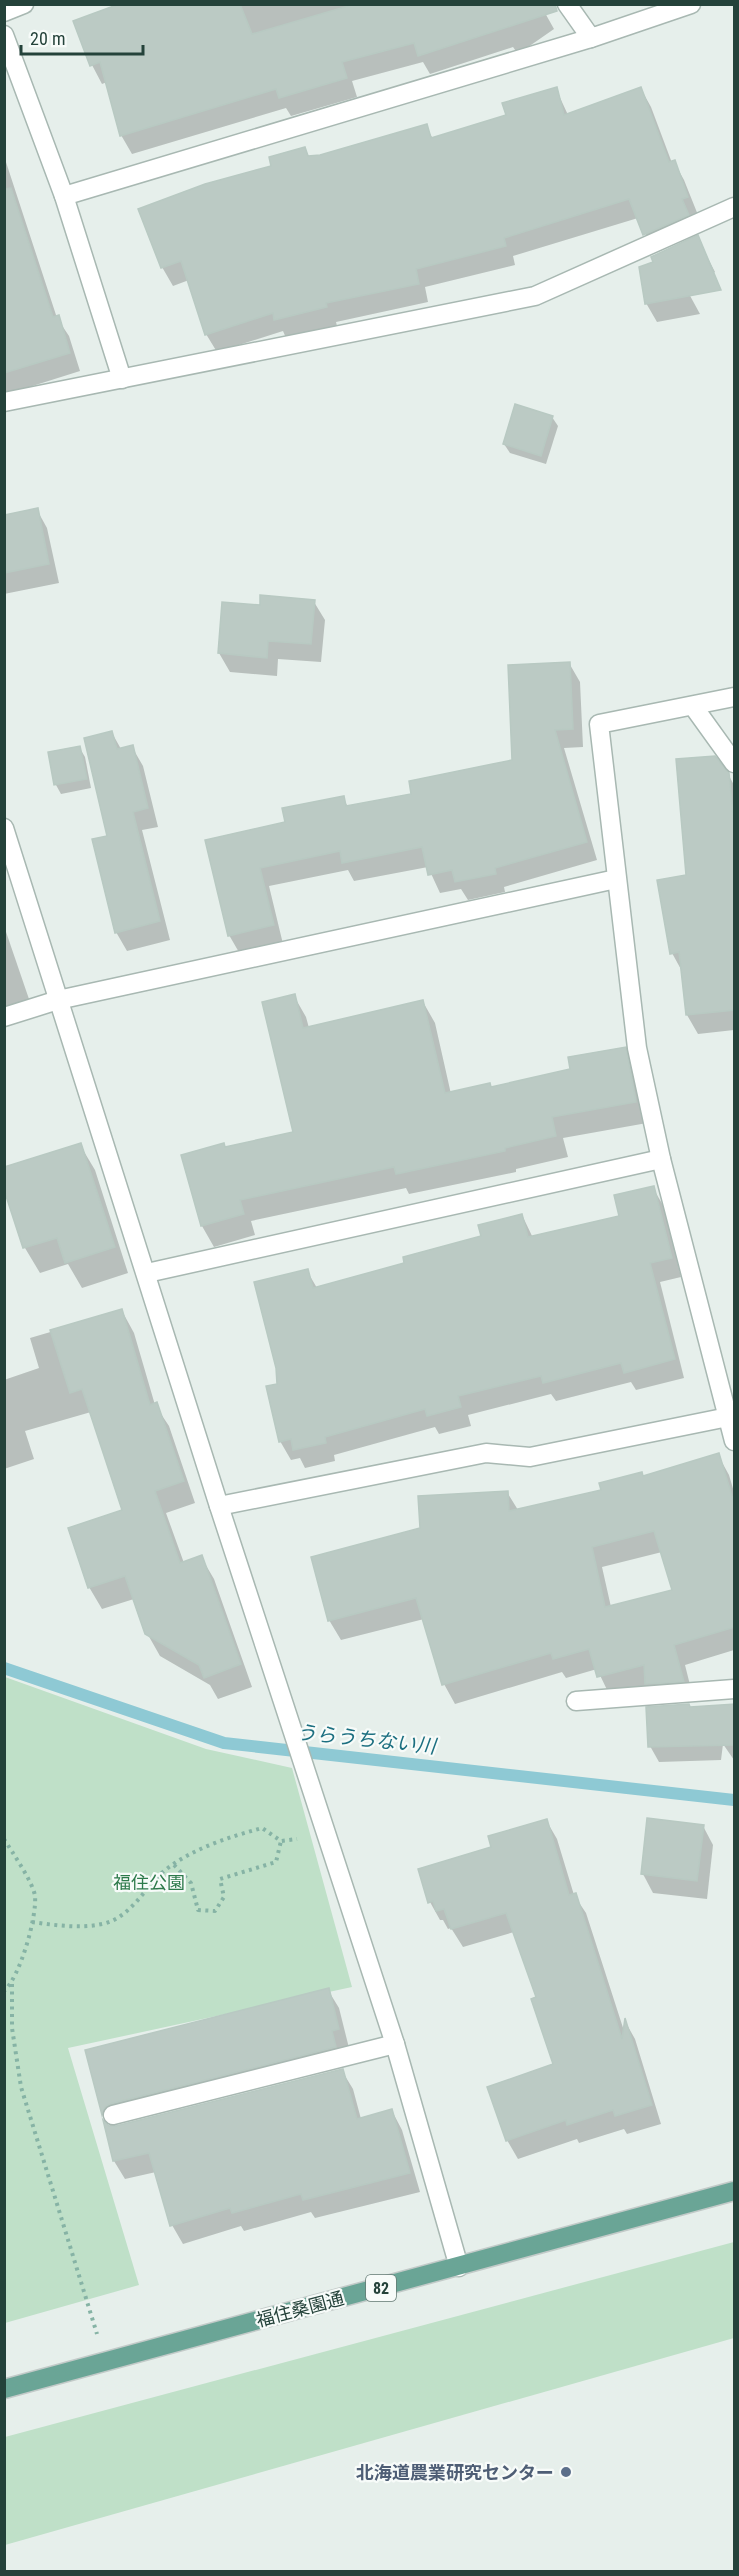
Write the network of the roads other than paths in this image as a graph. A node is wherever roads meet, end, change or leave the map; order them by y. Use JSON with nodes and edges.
{"nodes":[{"id":1,"x":24,"y":4,"type":"edge"},
{"id":2,"x":567,"y":4,"type":"edge"},
{"id":3,"x":691,"y":4,"type":"edge"},
{"id":4,"x":4,"y":12,"type":"edge"},
{"id":5,"x":4,"y":35,"type":"edge"},
{"id":6,"x":591,"y":38,"type":"junction"},
{"id":7,"x":64,"y":196,"type":"junction"},
{"id":8,"x":735,"y":207,"type":"edge"},
{"id":9,"x":122,"y":379,"type":"junction"},
{"id":10,"x":4,"y":402,"type":"edge"},
{"id":11,"x":735,"y":697,"type":"edge"},
{"id":12,"x":693,"y":706,"type":"junction"},
{"id":13,"x":735,"y":763,"type":"edge"},
{"id":14,"x":4,"y":828,"type":"edge"},
{"id":15,"x":616,"y":879,"type":"junction"},
{"id":16,"x":57,"y":1000,"type":"junction"},
{"id":17,"x":4,"y":1017,"type":"edge"},
{"id":18,"x":661,"y":1159,"type":"junction"},
{"id":19,"x":147,"y":1273,"type":"junction"},
{"id":20,"x":728,"y":1417,"type":"junction"},
{"id":21,"x":735,"y":1441,"type":"edge"},
{"id":22,"x":219,"y":1506,"type":"junction"},
{"id":23,"x":735,"y":1689,"type":"edge"},
{"id":24,"x":576,"y":1701,"type":"dead end"},
{"id":25,"x":395,"y":2044,"type":"junction"},
{"id":26,"x":113,"y":2115,"type":"dead end"},
{"id":27,"x":735,"y":2192,"type":"edge"},
{"id":28,"x":459,"y":2267,"type":"junction"},
{"id":29,"x":4,"y":2389,"type":"edge"}],
"edges":[{"from":1,"to":4,"type":"street"},
{"from":2,"to":6,"type":"street"},
{"from":3,"to":6,"type":"street"},
{"from":5,"to":7,"type":"street"},
{"from":6,"to":7,"type":"street"},
{"from":7,"to":9,"type":"street"},
{"from":8,"to":9,"type":"street"},
{"from":9,"to":10,"type":"street"},
{"from":11,"to":12,"type":"street"},
{"from":12,"to":13,"type":"street"},
{"from":12,"to":15,"type":"street"},
{"from":14,"to":16,"type":"street"},
{"from":15,"to":16,"type":"street"},
{"from":15,"to":18,"type":"street"},
{"from":16,"to":17,"type":"street"},
{"from":16,"to":19,"type":"street"},
{"from":18,"to":19,"type":"street"},
{"from":18,"to":20,"type":"street"},
{"from":19,"to":22,"type":"street"},
{"from":20,"to":21,"type":"street"},
{"from":20,"to":22,"type":"street"},
{"from":22,"to":25,"type":"street"},
{"from":23,"to":24,"type":"street"},
{"from":25,"to":26,"type":"street"},
{"from":25,"to":28,"type":"street"},
{"from":27,"to":28,"type":"main road","name":"福住桑園通","number":"82"},
{"from":28,"to":29,"type":"main road","name":"福住桑園通","number":"82"}]}
